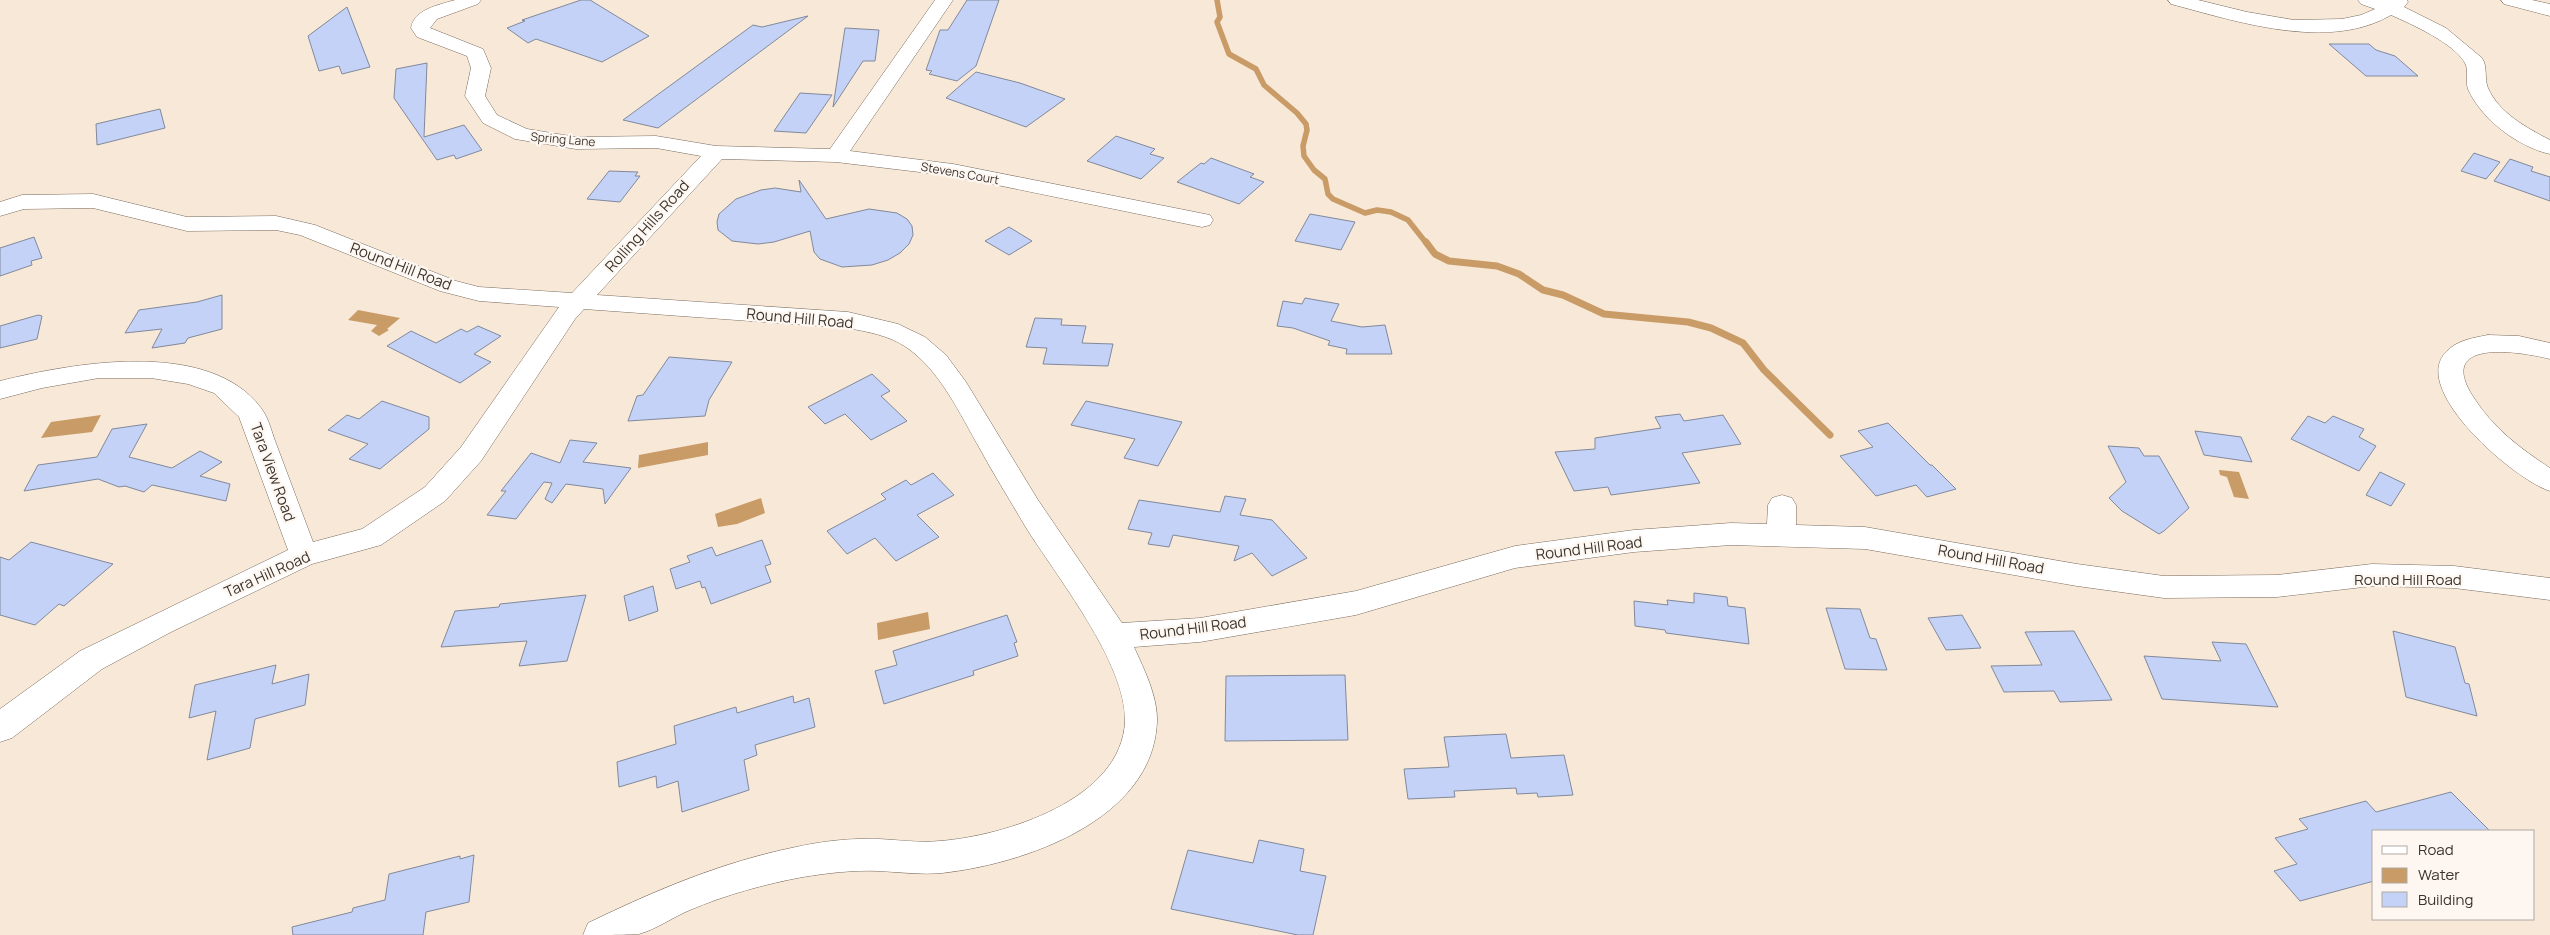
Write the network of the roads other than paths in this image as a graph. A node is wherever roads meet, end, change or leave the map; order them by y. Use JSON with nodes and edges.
{"nodes":[{"id":1,"x":472,"y":0,"type":"edge"},
{"id":2,"x":944,"y":0,"type":"edge"},
{"id":3,"x":2177,"y":0,"type":"edge"},
{"id":4,"x":2367,"y":0,"type":"edge"},
{"id":5,"x":2510,"y":0,"type":"edge"},
{"id":6,"x":2396,"y":4,"type":"edge"},
{"id":7,"x":2550,"y":10,"type":"edge"},
{"id":8,"x":2550,"y":148,"type":"edge"},
{"id":9,"x":716,"y":152,"type":"junction"},
{"id":10,"x":836,"y":156,"type":"junction"},
{"id":11,"x":0,"y":209,"type":"edge"},
{"id":12,"x":1202,"y":220,"type":"dead end"},
{"id":13,"x":580,"y":301,"type":"junction"},
{"id":14,"x":2550,"y":351,"type":"edge"},
{"id":15,"x":0,"y":390,"type":"edge"},
{"id":16,"x":2550,"y":481,"type":"edge"},
{"id":17,"x":1782,"y":505,"type":"dead end"},
{"id":18,"x":1781,"y":534,"type":"junction"},
{"id":19,"x":304,"y":555,"type":"junction"},
{"id":20,"x":2550,"y":589,"type":"edge"},
{"id":21,"x":1114,"y":636,"type":"junction"},
{"id":22,"x":0,"y":728,"type":"edge"},
{"id":23,"x":601,"y":935,"type":"edge"}],
"edges":[{"from":1,"to":9,"type":"street","name":"Spring Lane"},
{"from":2,"to":10,"type":"street"},
{"from":3,"to":6,"type":"street"},
{"from":4,"to":6,"type":"street"},
{"from":5,"to":7,"type":"street"},
{"from":6,"to":8,"type":"street"},
{"from":9,"to":10,"type":"street","name":"Stevens Court"},
{"from":9,"to":13,"type":"street","name":"Rolling Hills Road"},
{"from":10,"to":12,"type":"street","name":"Stevens Court"},
{"from":11,"to":13,"type":"street","name":"Round Hill Road"},
{"from":13,"to":19,"type":"street","name":"Tara Hill Road"},
{"from":13,"to":21,"type":"street","name":"Round Hill Road"},
{"from":14,"to":16,"type":"street"},
{"from":15,"to":19,"type":"street","name":"Tara View Road"},
{"from":17,"to":18,"type":"street"},
{"from":18,"to":20,"type":"street","name":"Round Hill Road"},
{"from":18,"to":21,"type":"street","name":"Round Hill Road"},
{"from":19,"to":22,"type":"street","name":"Tara Hill Road"},
{"from":21,"to":23,"type":"street"}]}
